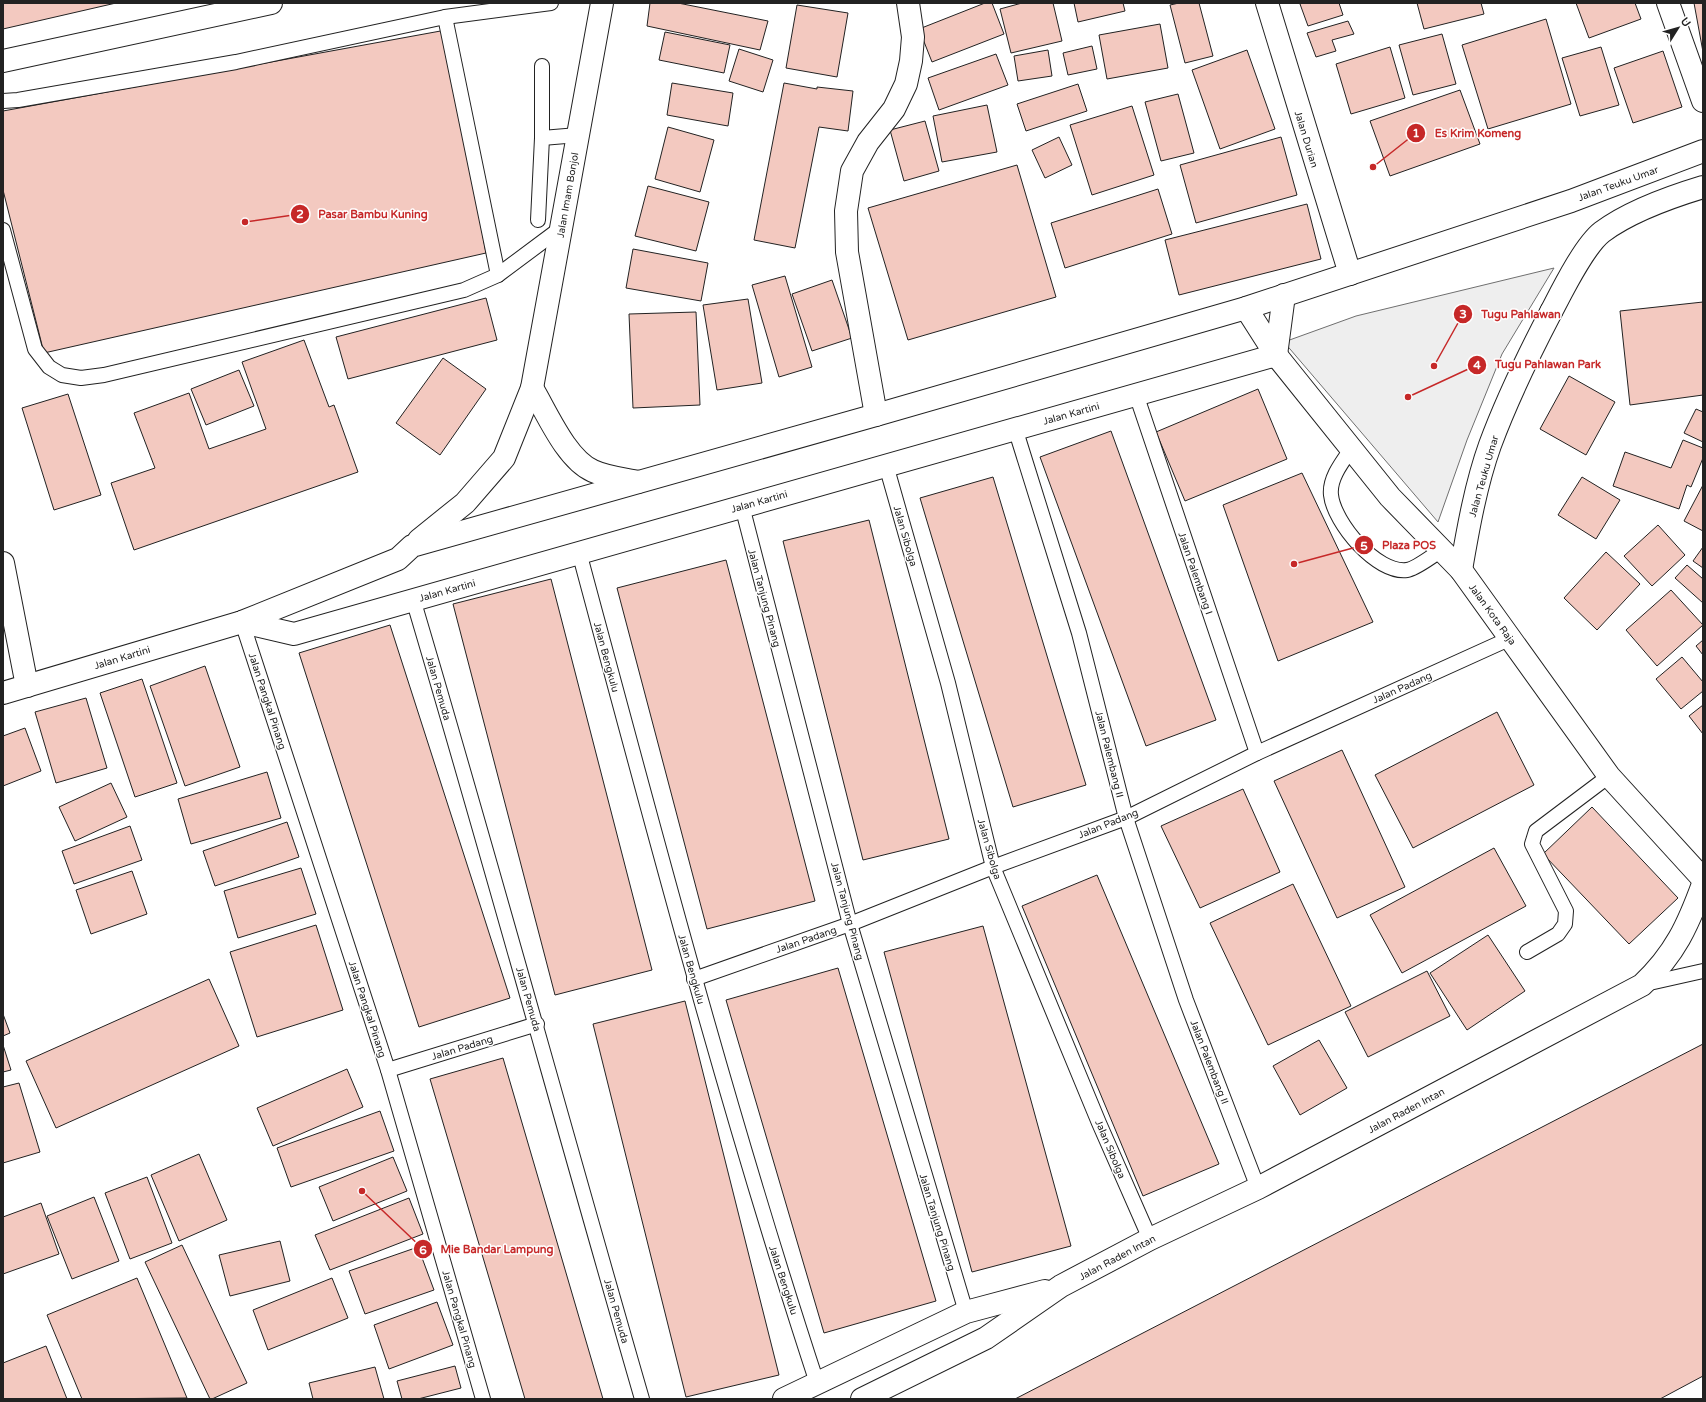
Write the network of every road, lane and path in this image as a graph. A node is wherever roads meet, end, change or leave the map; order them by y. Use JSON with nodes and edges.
{"nodes":[{"id":1,"x":271,"y":3,"type":"edge"},
{"id":2,"x":551,"y":3,"type":"edge"},
{"id":3,"x":602,"y":3,"type":"edge"},
{"id":4,"x":908,"y":3,"type":"edge"},
{"id":5,"x":1267,"y":3,"type":"edge"},
{"id":6,"x":1668,"y":3,"type":"edge"},
{"id":7,"x":445,"y":17,"type":"junction"},
{"id":8,"x":3,"y":61,"type":"edge"},
{"id":9,"x":542,"y":66,"type":"dead end"},
{"id":10,"x":1703,"y":101,"type":"edge"},
{"id":11,"x":3,"y":102,"type":"edge"},
{"id":12,"x":578,"y":135,"type":"junction"},
{"id":13,"x":542,"y":138,"type":"junction"},
{"id":14,"x":1703,"y":151,"type":"edge"},
{"id":15,"x":1703,"y":187,"type":"edge"},
{"id":16,"x":538,"y":220,"type":"dead end"},
{"id":17,"x":561,"y":228,"type":"junction"},
{"id":18,"x":3,"y":230,"type":"edge"},
{"id":19,"x":1350,"y":274,"type":"junction"},
{"id":20,"x":498,"y":275,"type":"junction"},
{"id":21,"x":1284,"y":295,"type":"junction"},
{"id":22,"x":1246,"y":308,"type":"junction"},
{"id":23,"x":1276,"y":355,"type":"junction"},
{"id":24,"x":532,"y":388,"type":"junction"},
{"id":25,"x":1136,"y":394,"type":"junction"},
{"id":26,"x":876,"y":415,"type":"junction"},
{"id":27,"x":1015,"y":428,"type":"junction"},
{"id":28,"x":1352,"y":448,"type":"junction"},
{"id":29,"x":886,"y":465,"type":"junction"},
{"id":30,"x":640,"y":483,"type":"junction"},
{"id":31,"x":742,"y":506,"type":"junction"},
{"id":32,"x":412,"y":546,"type":"junction"},
{"id":33,"x":1442,"y":550,"type":"junction"},
{"id":34,"x":579,"y":552,"type":"junction"},
{"id":35,"x":3,"y":563,"type":"edge"},
{"id":36,"x":1461,"y":570,"type":"junction"},
{"id":37,"x":413,"y":599,"type":"junction"},
{"id":38,"x":242,"y":622,"type":"junction"},
{"id":39,"x":1510,"y":638,"type":"junction"},
{"id":40,"x":27,"y":686,"type":"junction"},
{"id":41,"x":3,"y":693,"type":"edge"},
{"id":42,"x":1257,"y":753,"type":"junction"},
{"id":43,"x":1609,"y":776,"type":"junction"},
{"id":44,"x":1126,"y":818,"type":"junction"},
{"id":45,"x":993,"y":867,"type":"junction"},
{"id":46,"x":1703,"y":879,"type":"edge"},
{"id":47,"x":1703,"y":884,"type":"edge"},
{"id":48,"x":850,"y":924,"type":"junction"},
{"id":49,"x":1527,"y":952,"type":"dead end"},
{"id":50,"x":1703,"y":971,"type":"edge"},
{"id":51,"x":694,"y":979,"type":"junction"},
{"id":52,"x":1642,"y":985,"type":"junction"},
{"id":53,"x":537,"y":1024,"type":"junction"},
{"id":54,"x":388,"y":1070,"type":"junction"},
{"id":55,"x":1258,"y":1188,"type":"junction"},
{"id":56,"x":1150,"y":1239,"type":"junction"},
{"id":57,"x":1062,"y":1286,"type":"junction"},
{"id":58,"x":966,"y":1312,"type":"junction"},
{"id":59,"x":817,"y":1383,"type":"junction"},
{"id":60,"x":483,"y":1399,"type":"edge"},
{"id":61,"x":642,"y":1399,"type":"edge"},
{"id":62,"x":784,"y":1399,"type":"edge"},
{"id":63,"x":862,"y":1399,"type":"edge"}],
"edges":[{"from":1,"to":8,"type":"main road"},
{"from":2,"to":7,"type":"lane"},
{"from":3,"to":12,"type":"main road","name":"Jalan Imam Bonjol"},
{"from":4,"to":26,"type":"main road"},
{"from":5,"to":19,"type":"main road","name":"Jalan Durian"},
{"from":6,"to":10,"type":"main road"},
{"from":7,"to":11,"type":"lane"},
{"from":7,"to":20,"type":"lane"},
{"from":9,"to":13,"type":"lane"},
{"from":12,"to":13,"type":"lane"},
{"from":12,"to":17,"type":"main road","name":"Jalan Imam Bonjol"},
{"from":13,"to":16,"type":"lane"},
{"from":14,"to":19,"type":"main road","name":"Jalan Teuku Umar"},
{"from":15,"to":36,"type":"main road","name":"Jalan Teuku Umar"},
{"from":17,"to":20,"type":"lane"},
{"from":17,"to":24,"type":"main road","name":"Jalan Imam Bonjol"},
{"from":18,"to":20,"type":"lane"},
{"from":19,"to":21,"type":"main road","name":"Jalan Kartini"},
{"from":21,"to":22,"type":"main road","name":"Jalan Kartini"},
{"from":21,"to":23,"type":"main road"},
{"from":22,"to":23,"type":"main road"},
{"from":22,"to":26,"type":"main road","name":"Jalan Kartini"},
{"from":23,"to":25,"type":"main road","name":"Jalan Kartini"},
{"from":23,"to":28,"type":"main road","name":"Jalan Kota Raja"},
{"from":24,"to":30,"type":"main road"},
{"from":24,"to":32,"type":"main road","name":"Jalan Imam Bonjol"},
{"from":25,"to":27,"type":"main road","name":"Jalan Kartini"},
{"from":25,"to":42,"type":"lane","name":"Jalan Palembang I"},
{"from":26,"to":30,"type":"main road","name":"Jalan Kartini"},
{"from":27,"to":29,"type":"main road","name":"Jalan Kartini"},
{"from":27,"to":44,"type":"lane","name":"Jalan Palembang II"},
{"from":28,"to":33,"type":"main road","name":"Jalan Kota Raja"},
{"from":28,"to":33,"type":"lane"},
{"from":29,"to":31,"type":"main road","name":"Jalan Kartini"},
{"from":29,"to":45,"type":"lane","name":"Jalan Sibolga"},
{"from":30,"to":32,"type":"main road","name":"Jalan Kartini"},
{"from":31,"to":34,"type":"main road","name":"Jalan Kartini"},
{"from":31,"to":48,"type":"lane","name":"Jalan Tanjung Pinang"},
{"from":32,"to":38,"type":"main road","name":"Jalan Kartini"},
{"from":33,"to":36,"type":"main road","name":"Jalan Kota Raja"},
{"from":34,"to":37,"type":"main road","name":"Jalan Kartini"},
{"from":34,"to":51,"type":"lane","name":"Jalan Bengkulu"},
{"from":35,"to":40,"type":"main road"},
{"from":36,"to":39,"type":"main road","name":"Jalan Kota Raja"},
{"from":37,"to":38,"type":"main road","name":"Jalan Kartini"},
{"from":37,"to":53,"type":"lane","name":"Jalan Pemuda"},
{"from":38,"to":40,"type":"main road","name":"Jalan Kartini"},
{"from":38,"to":54,"type":"lane","name":"Jalan Pangkal Pinang"},
{"from":39,"to":42,"type":"lane","name":"Jalan Padang"},
{"from":39,"to":43,"type":"main road","name":"Jalan Kota Raja"},
{"from":40,"to":41,"type":"main road","name":"Jalan Kartini"},
{"from":42,"to":44,"type":"lane","name":"Jalan Padang"},
{"from":43,"to":46,"type":"main road","name":"Jalan Kota Raja"},
{"from":43,"to":49,"type":"lane"},
{"from":44,"to":45,"type":"lane","name":"Jalan Padang"},
{"from":44,"to":55,"type":"lane","name":"Jalan Palembang II"},
{"from":45,"to":48,"type":"lane","name":"Jalan Padang"},
{"from":45,"to":56,"type":"lane","name":"Jalan Sibolga"},
{"from":47,"to":52,"type":"main road","name":"Jalan Raden Intan"},
{"from":48,"to":51,"type":"lane","name":"Jalan Padang"},
{"from":48,"to":58,"type":"lane","name":"Jalan Tanjung Pinang"},
{"from":50,"to":52,"type":"lane"},
{"from":51,"to":59,"type":"lane","name":"Jalan Bengkulu"},
{"from":52,"to":55,"type":"main road","name":"Jalan Raden Intan"},
{"from":53,"to":54,"type":"lane","name":"Jalan Padang"},
{"from":53,"to":61,"type":"lane","name":"Jalan Pemuda"},
{"from":54,"to":60,"type":"lane","name":"Jalan Pangkal Pinang"},
{"from":55,"to":56,"type":"main road","name":"Jalan Raden Intan"},
{"from":56,"to":57,"type":"main road","name":"Jalan Raden Intan"},
{"from":57,"to":58,"type":"main road","name":"Jalan Raden Intan"},
{"from":57,"to":63,"type":"main road","name":"Jalan Raden Intan"},
{"from":58,"to":59,"type":"main road","name":"Jalan Raden Intan"},
{"from":59,"to":62,"type":"main road","name":"Jalan Raden Intan"}]}
